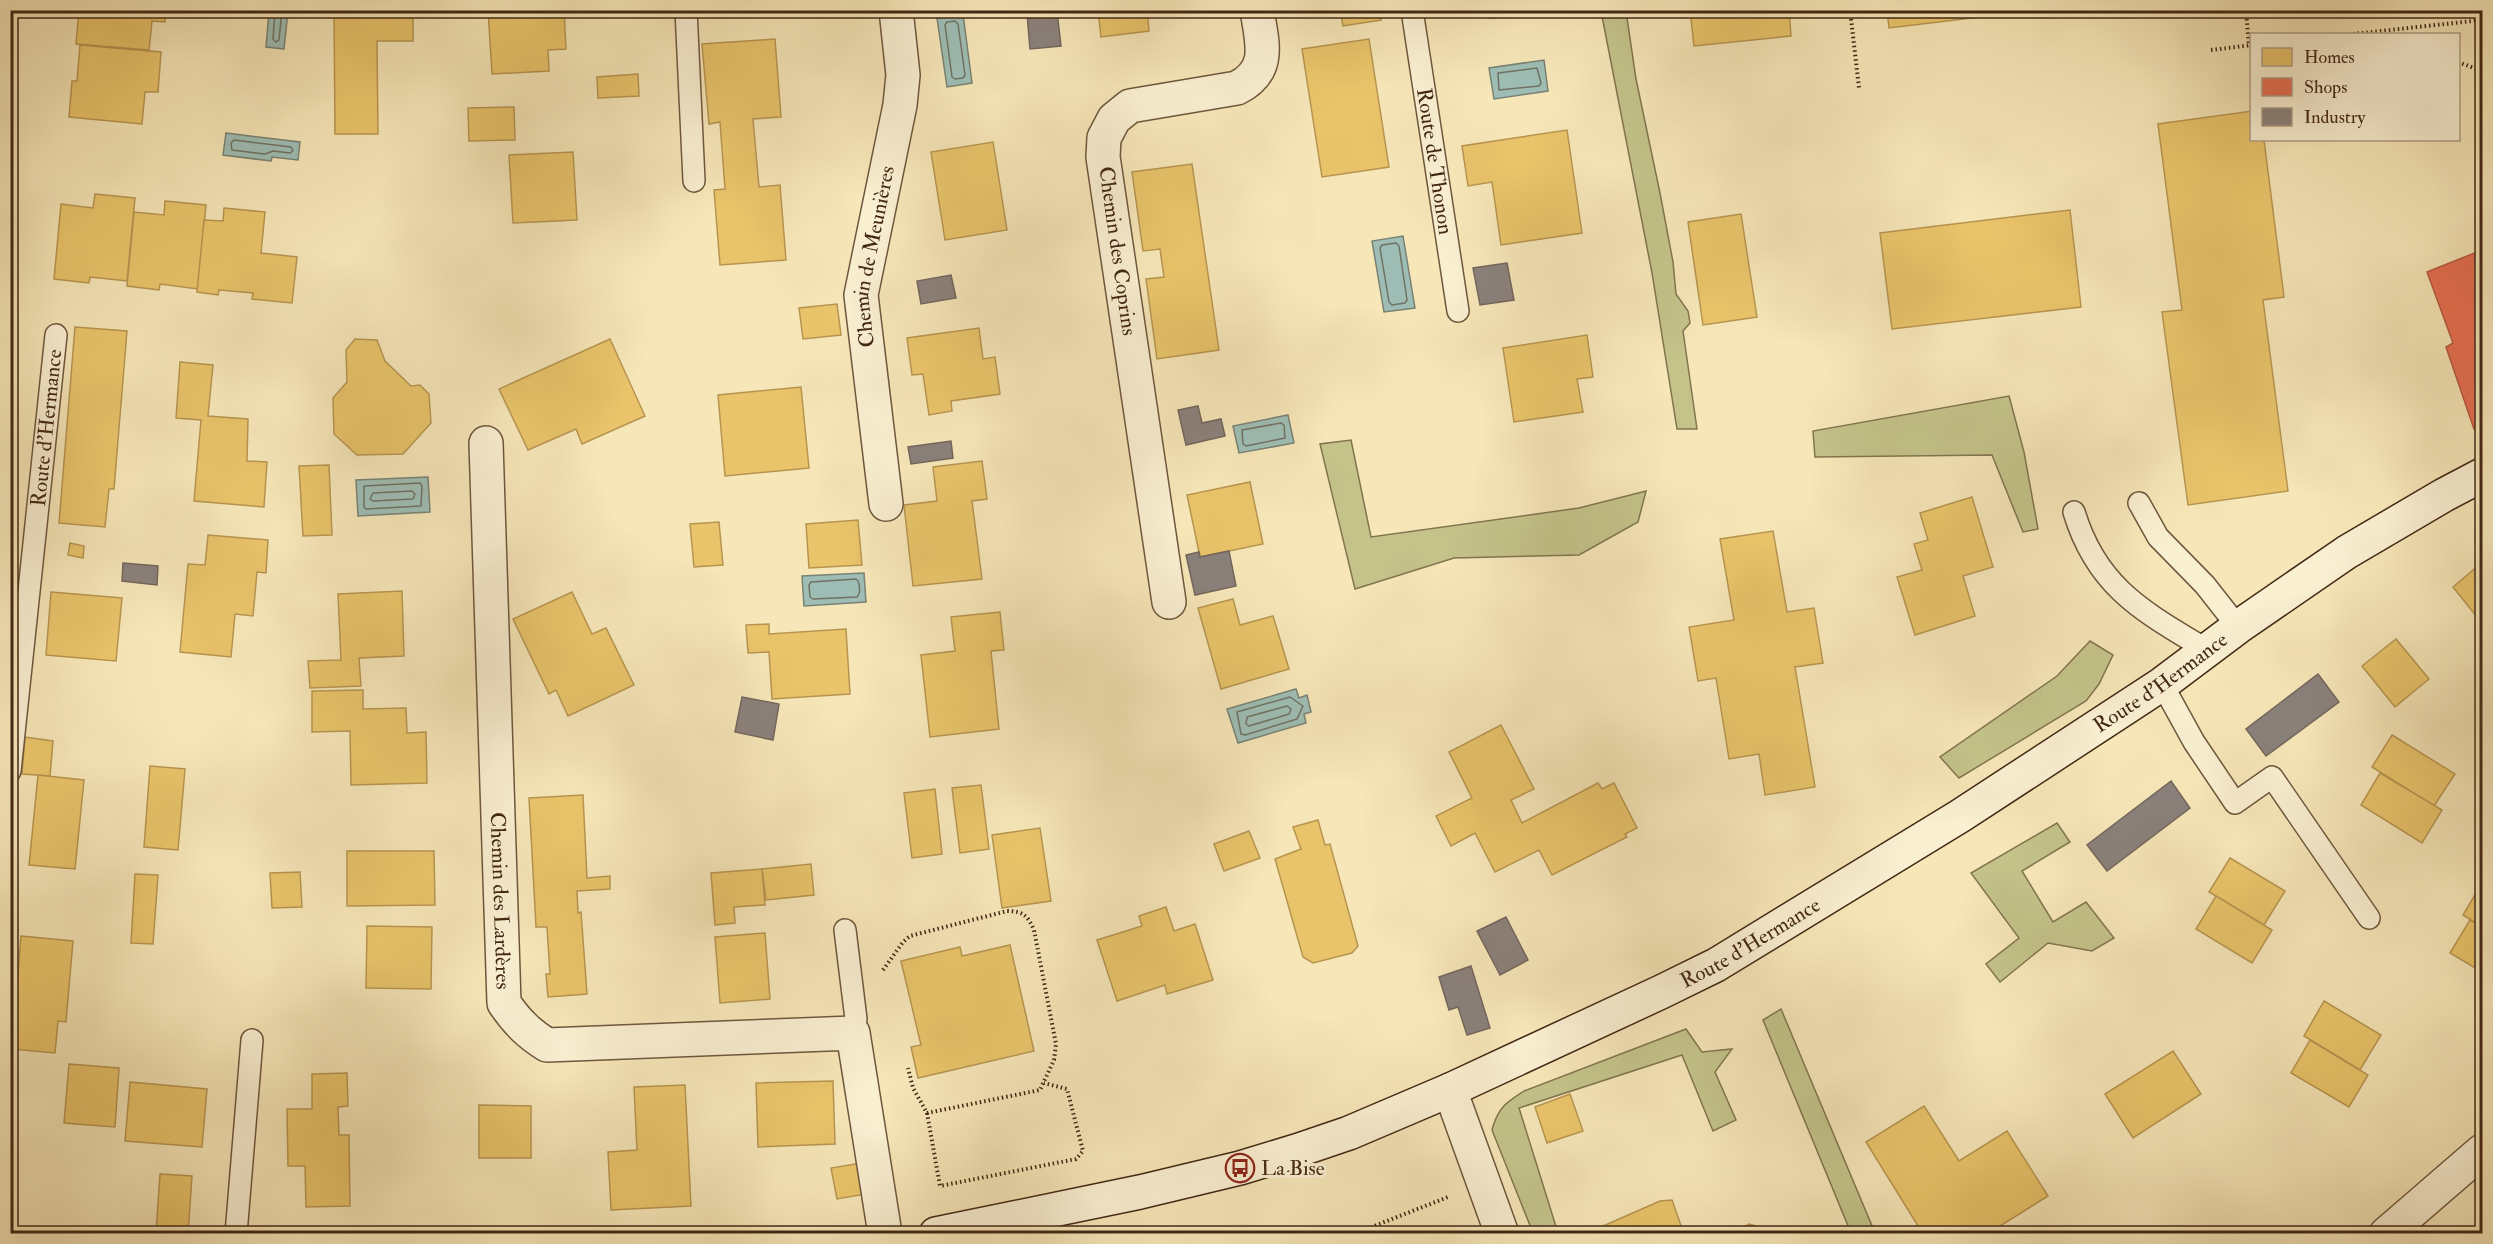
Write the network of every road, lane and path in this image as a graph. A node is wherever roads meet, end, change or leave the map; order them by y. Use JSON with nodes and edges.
{"nodes":[{"id":1,"x":686,"y":10,"type":"edge"},
{"id":2,"x":896,"y":10,"type":"edge"},
{"id":3,"x":1257,"y":10,"type":"edge"},
{"id":4,"x":1412,"y":10,"type":"edge"},
{"id":5,"x":1850,"y":10,"type":"edge"},
{"id":6,"x":2246,"y":10,"type":"edge"},
{"id":7,"x":2482,"y":20,"type":"edge"},
{"id":8,"x":2387,"y":31,"type":"junction"},
{"id":9,"x":2364,"y":33,"type":"edge"},
{"id":10,"x":2391,"y":33,"type":"edge"},
{"id":11,"x":2250,"y":38,"type":"edge"},
{"id":12,"x":2250,"y":45,"type":"edge"},
{"id":13,"x":2211,"y":50,"type":"dead end"},
{"id":14,"x":2460,"y":63,"type":"edge"},
{"id":15,"x":2482,"y":71,"type":"edge"},
{"id":16,"x":1859,"y":88,"type":"dead end"},
{"id":17,"x":694,"y":181,"type":"dead end"},
{"id":18,"x":1458,"y":311,"type":"dead end"},
{"id":19,"x":56,"y":335,"type":"dead end"},
{"id":20,"x":486,"y":443,"type":"dead end"},
{"id":21,"x":2482,"y":476,"type":"edge"},
{"id":22,"x":2139,"y":503,"type":"dead end"},
{"id":23,"x":886,"y":504,"type":"dead end"},
{"id":24,"x":2074,"y":512,"type":"dead end"},
{"id":25,"x":1169,"y":602,"type":"dead end"},
{"id":26,"x":2238,"y":627,"type":"junction"},
{"id":27,"x":2208,"y":650,"type":"junction"},
{"id":28,"x":2162,"y":684,"type":"junction"},
{"id":29,"x":10,"y":771,"type":"edge"},
{"id":30,"x":2369,"y":918,"type":"dead end"},
{"id":31,"x":845,"y":930,"type":"dead end"},
{"id":32,"x":878,"y":977,"type":"dead end"},
{"id":33,"x":853,"y":1033,"type":"junction"},
{"id":34,"x":252,"y":1040,"type":"dead end"},
{"id":35,"x":908,"y":1068,"type":"dead end"},
{"id":36,"x":1044,"y":1083,"type":"junction"},
{"id":37,"x":1450,"y":1090,"type":"junction"},
{"id":38,"x":927,"y":1113,"type":"junction"},
{"id":39,"x":2482,"y":1151,"type":"edge"},
{"id":40,"x":1446,"y":1197,"type":"dead end"},
{"id":41,"x":236,"y":1233,"type":"edge"},
{"id":42,"x":885,"y":1233,"type":"edge"},
{"id":43,"x":936,"y":1233,"type":"edge"},
{"id":44,"x":1353,"y":1233,"type":"edge"},
{"id":45,"x":1502,"y":1233,"type":"edge"},
{"id":46,"x":2386,"y":1233,"type":"edge"}],
"edges":[{"from":1,"to":17,"type":"lane"},
{"from":2,"to":23,"type":"street","name":"Chemin de Meunières"},
{"from":3,"to":25,"type":"street","name":"Chemin des Coprins"},
{"from":4,"to":18,"type":"lane","name":"Route de Thonon"},
{"from":5,"to":16,"type":"path"},
{"from":6,"to":11,"type":"path"},
{"from":7,"to":8,"type":"path"},
{"from":8,"to":9,"type":"path"},
{"from":8,"to":10,"type":"path"},
{"from":12,"to":13,"type":"path"},
{"from":14,"to":15,"type":"path"},
{"from":19,"to":29,"type":"lane","name":"Route d'Hermance"},
{"from":20,"to":33,"type":"street","name":"Chemin des Lardères"},
{"from":21,"to":26,"type":"street","name":"Route d'Hermance"},
{"from":22,"to":26,"type":"lane"},
{"from":24,"to":27,"type":"lane"},
{"from":26,"to":27,"type":"street","name":"Route d'Hermance"},
{"from":27,"to":28,"type":"street","name":"Route d'Hermance"},
{"from":28,"to":30,"type":"lane"},
{"from":28,"to":37,"type":"street","name":"Route d'Hermance"},
{"from":31,"to":33,"type":"lane"},
{"from":32,"to":36,"type":"path"},
{"from":33,"to":42,"type":"street"},
{"from":34,"to":41,"type":"lane"},
{"from":35,"to":38,"type":"path"},
{"from":36,"to":38,"type":"path"},
{"from":36,"to":38,"type":"path"},
{"from":37,"to":43,"type":"street","name":"Route d'Hermance"},
{"from":37,"to":45,"type":"street"},
{"from":39,"to":46,"type":"street"},
{"from":40,"to":44,"type":"path"}]}
